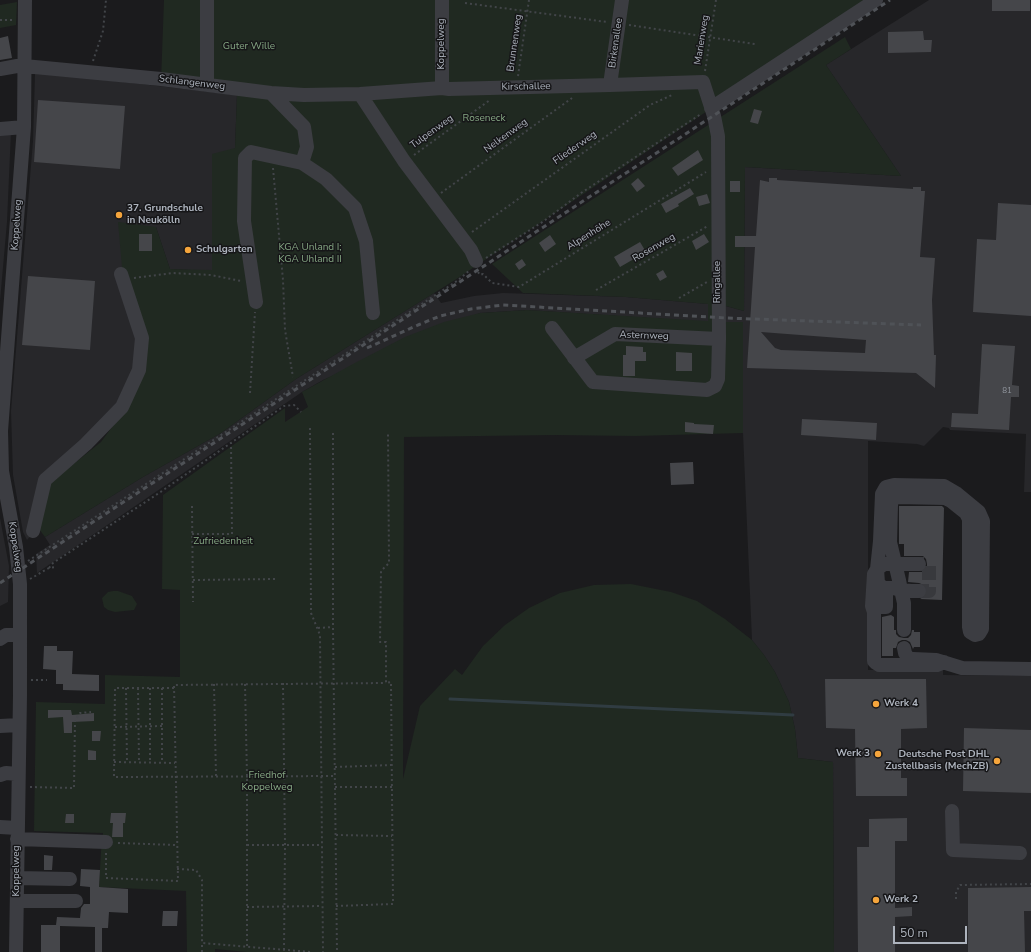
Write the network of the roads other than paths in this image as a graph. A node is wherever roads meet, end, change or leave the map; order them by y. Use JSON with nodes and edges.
{"nodes":[{"id":1,"x":25,"y":0,"type":"edge"},
{"id":2,"x":207,"y":0,"type":"edge"},
{"id":3,"x":442,"y":0,"type":"edge"},
{"id":4,"x":622,"y":0,"type":"edge"},
{"id":5,"x":876,"y":0,"type":"edge"},
{"id":6,"x":24,"y":66,"type":"junction"},
{"id":7,"x":0,"y":69,"type":"edge"},
{"id":8,"x":208,"y":85,"type":"junction"},
{"id":9,"x":610,"y":85,"type":"junction"},
{"id":10,"x":442,"y":88,"type":"junction"},
{"id":11,"x":271,"y":93,"type":"junction"},
{"id":12,"x":360,"y":94,"type":"junction"},
{"id":13,"x":711,"y":108,"type":"junction"},
{"id":14,"x":24,"y":127,"type":"junction"},
{"id":15,"x":0,"y":129,"type":"edge"},
{"id":16,"x":302,"y":163,"type":"junction"},
{"id":17,"x":475,"y":264,"type":"road end"},
{"id":18,"x":122,"y":277,"type":"road end"},
{"id":19,"x":256,"y":302,"type":"road end"},
{"id":20,"x":373,"y":313,"type":"dead end"},
{"id":21,"x":552,"y":328,"type":"dead end"},
{"id":22,"x":719,"y":339,"type":"junction"},
{"id":23,"x":574,"y":358,"type":"junction"},
{"id":24,"x":1,"y":423,"type":"edge"},
{"id":25,"x":2,"y":477,"type":"edge"},
{"id":26,"x":34,"y":531,"type":"dead end"},
{"id":27,"x":895,"y":563,"type":"junction"},
{"id":28,"x":919,"y":564,"type":"tunnel mouth"},
{"id":29,"x":877,"y":569,"type":"junction"},
{"id":30,"x":886,"y":588,"type":"junction"},
{"id":31,"x":901,"y":590,"type":"junction"},
{"id":32,"x":919,"y":591,"type":"dead end"},
{"id":33,"x":874,"y":612,"type":"junction"},
{"id":34,"x":904,"y":630,"type":"dead end"},
{"id":35,"x":20,"y":635,"type":"junction"},
{"id":36,"x":0,"y":639,"type":"edge"},
{"id":37,"x":904,"y":648,"type":"dead end"},
{"id":38,"x":944,"y":662,"type":"junction"},
{"id":39,"x":1031,"y":669,"type":"edge"},
{"id":40,"x":19,"y":725,"type":"junction"},
{"id":41,"x":0,"y":726,"type":"edge"},
{"id":42,"x":18,"y":774,"type":"junction"},
{"id":43,"x":0,"y":775,"type":"edge"},
{"id":44,"x":952,"y":811,"type":"dead end"},
{"id":45,"x":0,"y":827,"type":"edge"},
{"id":46,"x":17,"y":833,"type":"junction"},
{"id":47,"x":106,"y":842,"type":"road end"},
{"id":48,"x":1020,"y":852,"type":"dead end"},
{"id":49,"x":17,"y":878,"type":"junction"},
{"id":50,"x":70,"y":879,"type":"dead end"},
{"id":51,"x":17,"y":901,"type":"junction"},
{"id":52,"x":76,"y":901,"type":"dead end"},
{"id":53,"x":16,"y":952,"type":"edge"}],
"edges":[{"from":1,"to":6,"type":"street","name":"Koppelweg"},
{"from":2,"to":8,"type":"street"},
{"from":3,"to":10,"type":"street","name":"Koppelweg"},
{"from":4,"to":9,"type":"street","name":"Birkenallee"},
{"from":5,"to":13,"type":"street"},
{"from":6,"to":7,"type":"street","name":"Schlangenweg"},
{"from":6,"to":8,"type":"street","name":"Schlangenweg"},
{"from":6,"to":14,"type":"street","name":"Koppelweg"},
{"from":8,"to":11,"type":"street","name":"Schlangenweg"},
{"from":9,"to":10,"type":"street","name":"Kirschallee"},
{"from":9,"to":13,"type":"street","name":"Ringallee"},
{"from":10,"to":12,"type":"street","name":"Schlangenweg"},
{"from":11,"to":12,"type":"street","name":"Schlangenweg"},
{"from":11,"to":16,"type":"street"},
{"from":12,"to":17,"type":"street"},
{"from":13,"to":22,"type":"street","name":"Ringallee"},
{"from":14,"to":15,"type":"street"},
{"from":14,"to":24,"type":"street","name":"Koppelweg"},
{"from":16,"to":19,"type":"street"},
{"from":16,"to":20,"type":"street"},
{"from":18,"to":26,"type":"street"},
{"from":21,"to":23,"type":"street","name":"Ringallee"},
{"from":22,"to":23,"type":"street","name":"Asternweg"},
{"from":22,"to":23,"type":"street","name":"Ringallee"},
{"from":24,"to":25,"type":"street","name":"Koppelweg"},
{"from":25,"to":35,"type":"street","name":"Koppelweg"},
{"from":27,"to":28,"type":"street"},
{"from":27,"to":29,"type":"street"},
{"from":27,"to":29,"type":"street"},
{"from":27,"to":31,"type":"street"},
{"from":29,"to":30,"type":"street"},
{"from":29,"to":33,"type":"street"},
{"from":30,"to":31,"type":"street"},
{"from":30,"to":33,"type":"street"},
{"from":31,"to":32,"type":"street"},
{"from":31,"to":34,"type":"street"},
{"from":33,"to":38,"type":"street"},
{"from":35,"to":36,"type":"street"},
{"from":35,"to":40,"type":"street","name":"Koppelweg"},
{"from":37,"to":38,"type":"street"},
{"from":38,"to":39,"type":"street"},
{"from":40,"to":41,"type":"street"},
{"from":40,"to":42,"type":"street","name":"Koppelweg"},
{"from":42,"to":43,"type":"street"},
{"from":42,"to":46,"type":"street","name":"Koppelweg"},
{"from":44,"to":48,"type":"street"},
{"from":45,"to":46,"type":"street"},
{"from":46,"to":47,"type":"street"},
{"from":46,"to":49,"type":"street","name":"Koppelweg"},
{"from":49,"to":50,"type":"street"},
{"from":49,"to":51,"type":"street","name":"Koppelweg"},
{"from":51,"to":52,"type":"street"},
{"from":51,"to":53,"type":"street","name":"Koppelweg"}]}
